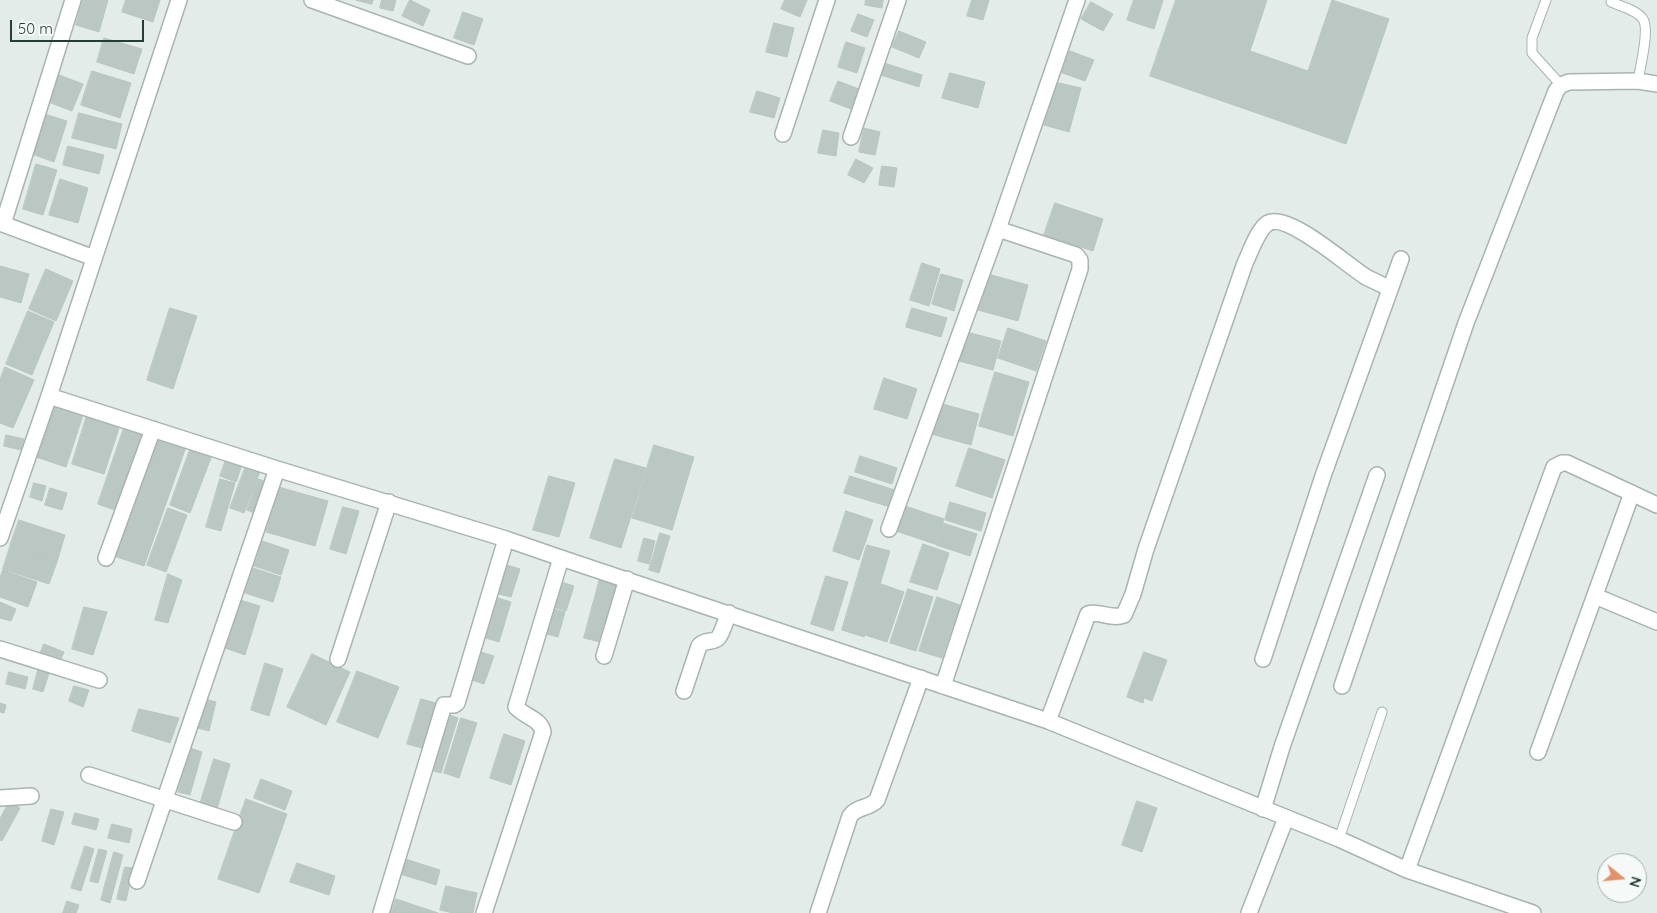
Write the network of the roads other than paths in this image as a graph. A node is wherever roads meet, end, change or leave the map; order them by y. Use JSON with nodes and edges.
{"nodes":[{"id":1,"x":73,"y":0,"type":"edge"},
{"id":2,"x":179,"y":0,"type":"edge"},
{"id":3,"x":828,"y":0,"type":"edge"},
{"id":4,"x":898,"y":0,"type":"edge"},
{"id":5,"x":1077,"y":0,"type":"edge"},
{"id":6,"x":1546,"y":0,"type":"edge"},
{"id":7,"x":318,"y":1,"type":"edge"},
{"id":8,"x":1612,"y":2,"type":"dead end"},
{"id":9,"x":468,"y":56,"type":"dead end"},
{"id":10,"x":1638,"y":81,"type":"junction"},
{"id":11,"x":1657,"y":84,"type":"edge"},
{"id":12,"x":1561,"y":85,"type":"junction"},
{"id":13,"x":784,"y":134,"type":"dead end"},
{"id":14,"x":850,"y":136,"type":"dead end"},
{"id":15,"x":1,"y":224,"type":"edge"},
{"id":16,"x":998,"y":229,"type":"junction"},
{"id":17,"x":94,"y":258,"type":"junction"},
{"id":18,"x":1402,"y":259,"type":"dead end"},
{"id":19,"x":1390,"y":289,"type":"junction"},
{"id":20,"x":49,"y":396,"type":"junction"},
{"id":21,"x":153,"y":429,"type":"junction"},
{"id":22,"x":277,"y":469,"type":"junction"},
{"id":23,"x":1377,"y":475,"type":"dead end"},
{"id":24,"x":1632,"y":493,"type":"junction"},
{"id":25,"x":389,"y":502,"type":"junction"},
{"id":26,"x":1657,"y":505,"type":"edge"},
{"id":27,"x":889,"y":529,"type":"dead end"},
{"id":28,"x":0,"y":538,"type":"edge"},
{"id":29,"x":506,"y":539,"type":"junction"},
{"id":30,"x":106,"y":558,"type":"dead end"},
{"id":31,"x":561,"y":558,"type":"junction"},
{"id":32,"x":626,"y":580,"type":"junction"},
{"id":33,"x":1595,"y":596,"type":"junction"},
{"id":34,"x":728,"y":614,"type":"junction"},
{"id":35,"x":1657,"y":622,"type":"edge"},
{"id":36,"x":0,"y":649,"type":"edge"},
{"id":37,"x":604,"y":656,"type":"dead end"},
{"id":38,"x":338,"y":659,"type":"dead end"},
{"id":39,"x":1263,"y":659,"type":"dead end"},
{"id":40,"x":920,"y":678,"type":"junction"},
{"id":41,"x":99,"y":680,"type":"dead end"},
{"id":42,"x":943,"y":686,"type":"junction"},
{"id":43,"x":1342,"y":686,"type":"dead end"},
{"id":44,"x":684,"y":691,"type":"dead end"},
{"id":45,"x":1382,"y":712,"type":"dead end"},
{"id":46,"x":1048,"y":721,"type":"junction"},
{"id":47,"x":1538,"y":752,"type":"dead end"},
{"id":48,"x":89,"y":775,"type":"dead end"},
{"id":49,"x":31,"y":796,"type":"dead end"},
{"id":50,"x":0,"y":798,"type":"edge"},
{"id":51,"x":164,"y":799,"type":"junction"},
{"id":52,"x":1263,"y":809,"type":"junction"},
{"id":53,"x":1286,"y":818,"type":"junction"},
{"id":54,"x":234,"y":822,"type":"dead end"},
{"id":55,"x":1339,"y":839,"type":"junction"},
{"id":56,"x":1407,"y":870,"type":"junction"},
{"id":57,"x":137,"y":881,"type":"dead end"},
{"id":58,"x":381,"y":913,"type":"edge"},
{"id":59,"x":484,"y":913,"type":"edge"},
{"id":60,"x":818,"y":913,"type":"edge"},
{"id":61,"x":1249,"y":913,"type":"edge"},
{"id":62,"x":1533,"y":913,"type":"edge"}],
"edges":[{"from":1,"to":15,"type":"street"},
{"from":2,"to":17,"type":"street"},
{"from":3,"to":13,"type":"street"},
{"from":4,"to":14,"type":"street"},
{"from":5,"to":16,"type":"street"},
{"from":6,"to":12,"type":"lane"},
{"from":7,"to":9,"type":"street"},
{"from":8,"to":10,"type":"lane"},
{"from":10,"to":11,"type":"street"},
{"from":10,"to":12,"type":"street"},
{"from":12,"to":43,"type":"street"},
{"from":15,"to":17,"type":"street"},
{"from":16,"to":27,"type":"street"},
{"from":16,"to":42,"type":"street"},
{"from":17,"to":20,"type":"street"},
{"from":18,"to":19,"type":"street"},
{"from":19,"to":39,"type":"street"},
{"from":19,"to":46,"type":"street"},
{"from":20,"to":21,"type":"street"},
{"from":20,"to":28,"type":"street"},
{"from":21,"to":22,"type":"street"},
{"from":21,"to":30,"type":"street"},
{"from":22,"to":25,"type":"street"},
{"from":22,"to":51,"type":"street"},
{"from":23,"to":52,"type":"street"},
{"from":24,"to":26,"type":"street"},
{"from":24,"to":33,"type":"street"},
{"from":24,"to":56,"type":"street"},
{"from":25,"to":29,"type":"street"},
{"from":25,"to":38,"type":"street"},
{"from":29,"to":31,"type":"street"},
{"from":29,"to":58,"type":"street"},
{"from":31,"to":32,"type":"street"},
{"from":31,"to":59,"type":"street"},
{"from":32,"to":34,"type":"street"},
{"from":32,"to":37,"type":"street"},
{"from":33,"to":35,"type":"street"},
{"from":33,"to":47,"type":"street"},
{"from":34,"to":40,"type":"street"},
{"from":34,"to":44,"type":"street"},
{"from":36,"to":41,"type":"street"},
{"from":40,"to":42,"type":"street"},
{"from":40,"to":60,"type":"street"},
{"from":42,"to":46,"type":"street"},
{"from":45,"to":55,"type":"lane"},
{"from":46,"to":52,"type":"street"},
{"from":48,"to":51,"type":"street"},
{"from":49,"to":50,"type":"street"},
{"from":51,"to":54,"type":"street"},
{"from":51,"to":57,"type":"street"},
{"from":52,"to":53,"type":"street"},
{"from":53,"to":55,"type":"street"},
{"from":53,"to":61,"type":"street"},
{"from":55,"to":56,"type":"street"},
{"from":56,"to":62,"type":"street"}]}
